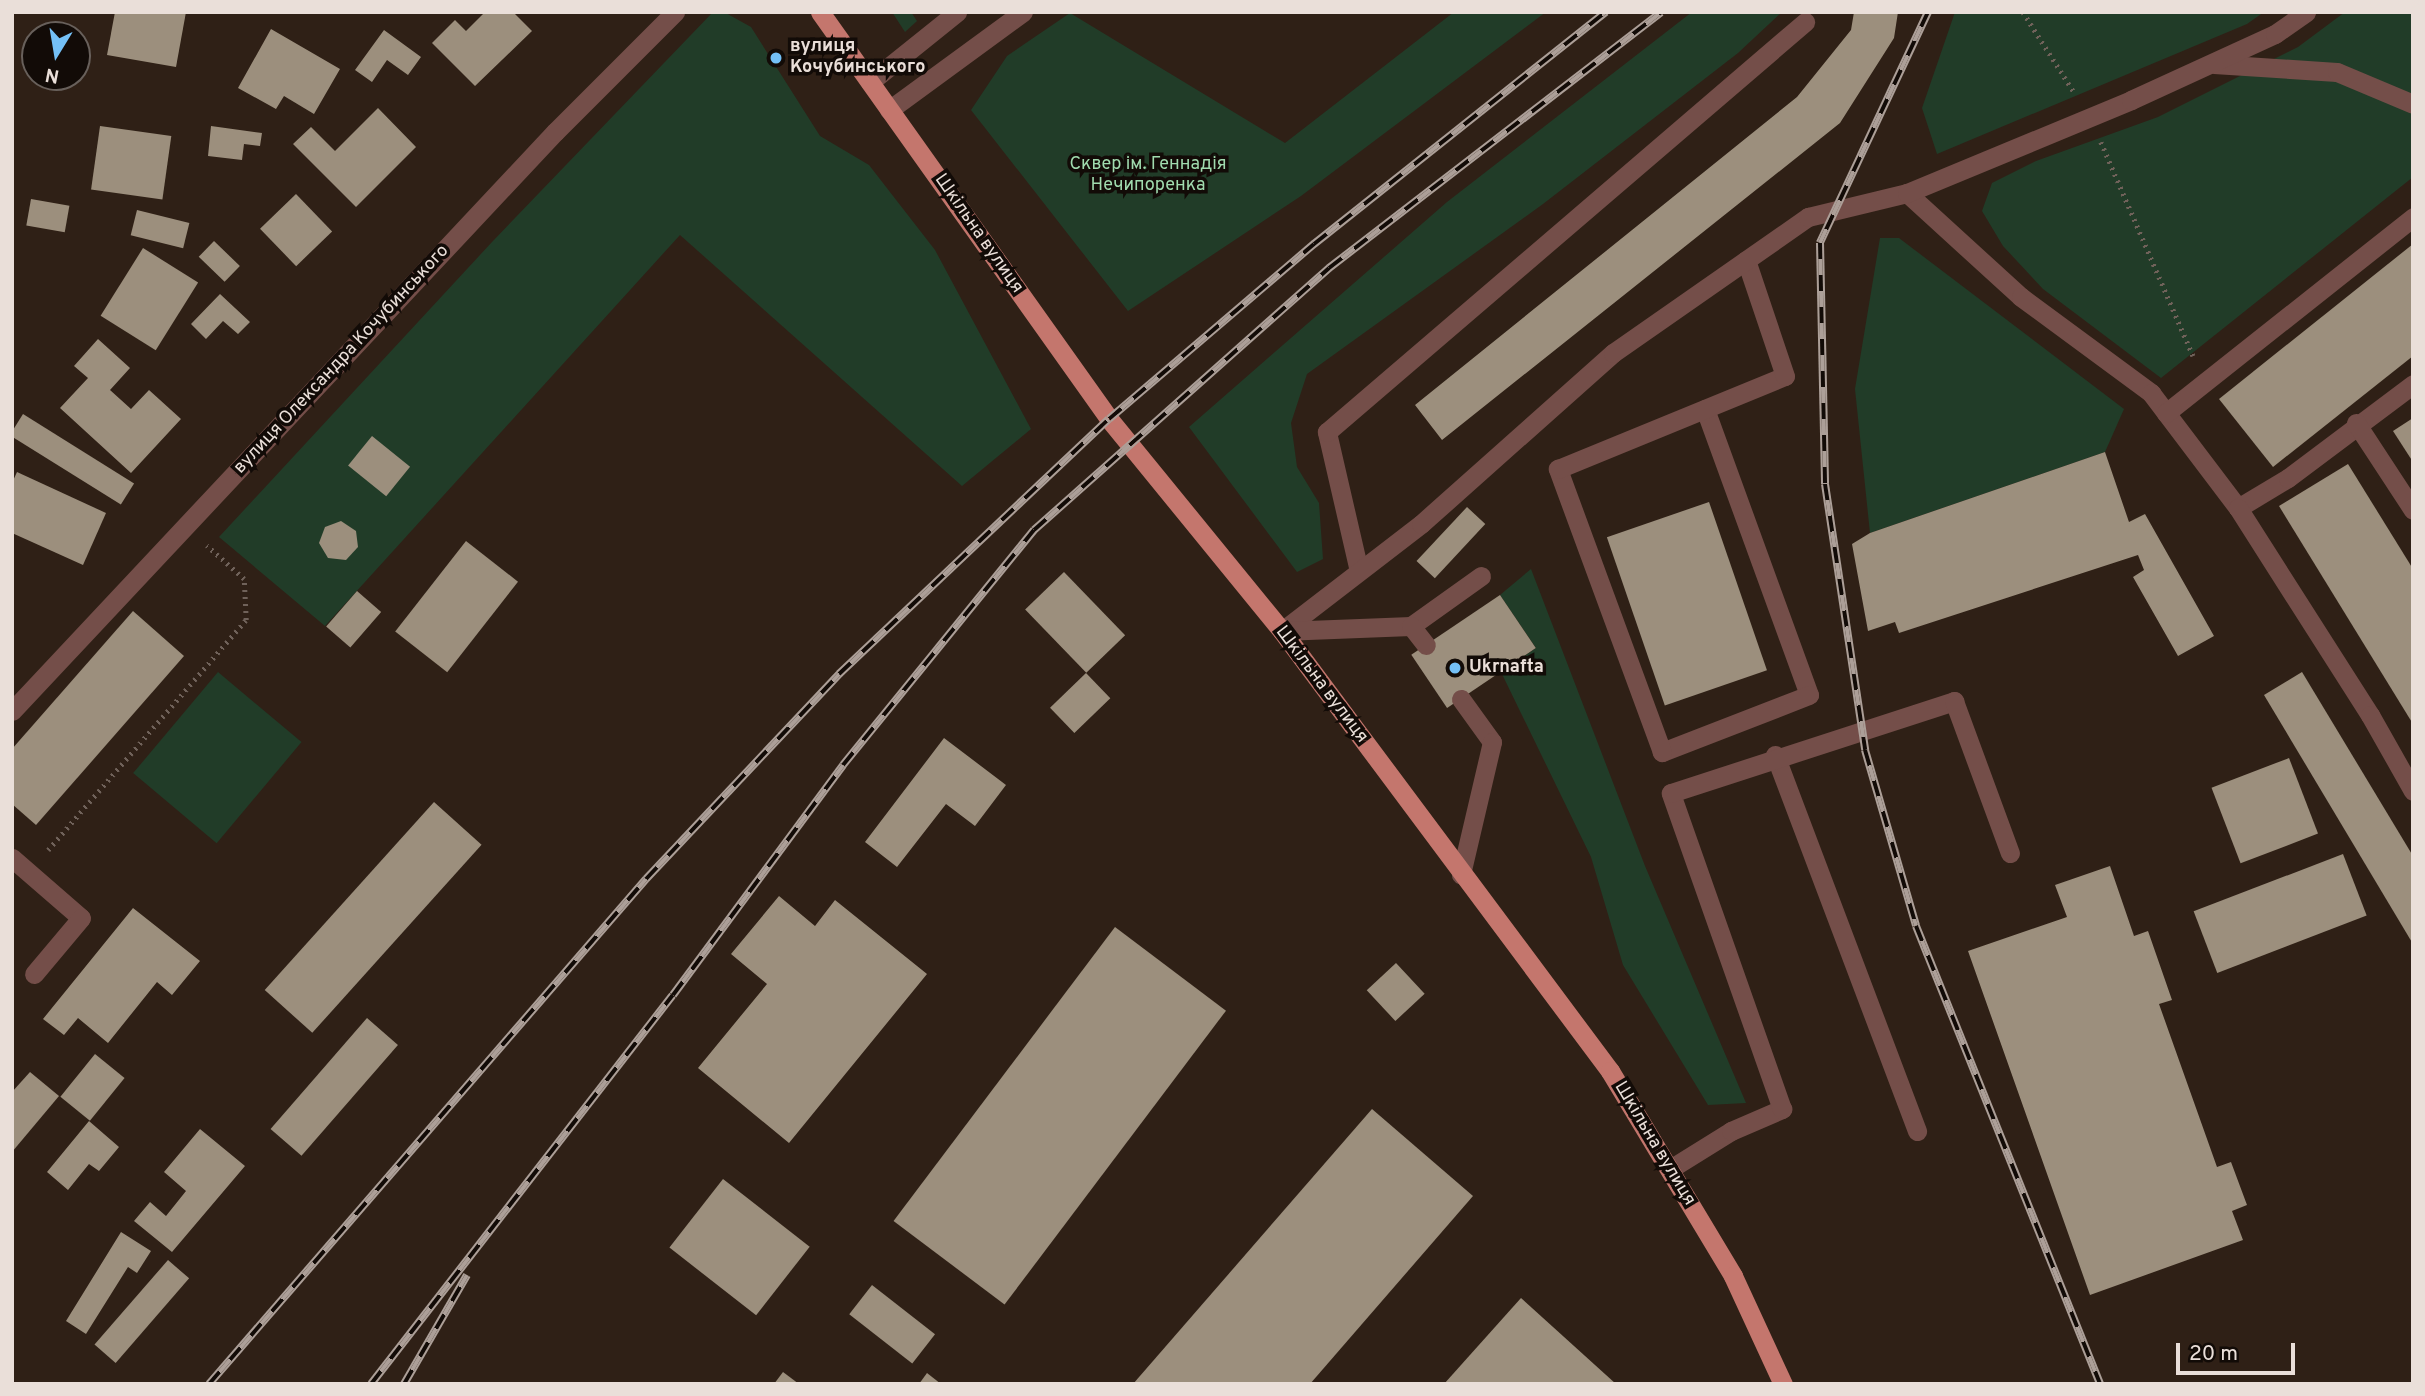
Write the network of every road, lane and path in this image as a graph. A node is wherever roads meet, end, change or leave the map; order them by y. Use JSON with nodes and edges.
{"nodes":[{"id":1,"x":676,"y":12,"type":"edge"},
{"id":2,"x":820,"y":12,"type":"edge"},
{"id":3,"x":957,"y":12,"type":"edge"},
{"id":4,"x":1023,"y":12,"type":"edge"},
{"id":5,"x":2023,"y":12,"type":"edge"},
{"id":6,"x":2306,"y":12,"type":"edge"},
{"id":7,"x":1805,"y":22,"type":"dead end"},
{"id":8,"x":2209,"y":64,"type":"junction"},
{"id":9,"x":870,"y":82,"type":"junction"},
{"id":10,"x":2413,"y":104,"type":"edge"},
{"id":11,"x":890,"y":110,"type":"junction"},
{"id":12,"x":2090,"y":117,"type":"junction"},
{"id":13,"x":1907,"y":193,"type":"junction"},
{"id":14,"x":2413,"y":217,"type":"edge"},
{"id":15,"x":1746,"y":260,"type":"junction"},
{"id":16,"x":2204,"y":383,"type":"junction"},
{"id":17,"x":2413,"y":384,"type":"edge"},
{"id":18,"x":1705,"y":409,"type":"junction"},
{"id":19,"x":2166,"y":413,"type":"junction"},
{"id":20,"x":2356,"y":423,"type":"junction"},
{"id":21,"x":2238,"y":508,"type":"junction"},
{"id":22,"x":2413,"y":510,"type":"edge"},
{"id":23,"x":185,"y":527,"type":"junction"},
{"id":24,"x":1359,"y":571,"type":"junction"},
{"id":25,"x":1480,"y":576,"type":"dead end"},
{"id":26,"x":1412,"y":626,"type":"junction"},
{"id":27,"x":1282,"y":631,"type":"junction"},
{"id":28,"x":1426,"y":645,"type":"dead end"},
{"id":29,"x":1461,"y":699,"type":"dead end"},
{"id":30,"x":12,"y":710,"type":"edge"},
{"id":31,"x":1775,"y":755,"type":"junction"},
{"id":32,"x":2413,"y":791,"type":"edge"},
{"id":33,"x":2010,"y":853,"type":"dead end"},
{"id":34,"x":12,"y":858,"type":"edge"},
{"id":35,"x":29,"y":872,"type":"junction"},
{"id":36,"x":1461,"y":874,"type":"junction"},
{"id":37,"x":34,"y":974,"type":"dead end"},
{"id":38,"x":1917,"y":1131,"type":"dead end"},
{"id":39,"x":1670,"y":1169,"type":"junction"},
{"id":40,"x":1783,"y":1384,"type":"edge"}],
"edges":[{"from":1,"to":23,"type":"street","name":"вулиця Олександра Кочубинського"},
{"from":2,"to":9,"type":"main road","name":"Шкільна вулиця"},
{"from":3,"to":9,"type":"street"},
{"from":4,"to":11,"type":"street"},
{"from":5,"to":12,"type":"path"},
{"from":6,"to":8,"type":"street"},
{"from":7,"to":24,"type":"street"},
{"from":8,"to":10,"type":"street"},
{"from":8,"to":12,"type":"street"},
{"from":9,"to":11,"type":"main road","name":"Шкільна вулиця"},
{"from":11,"to":27,"type":"main road","name":"Шкільна вулиця"},
{"from":12,"to":13,"type":"street"},
{"from":12,"to":16,"type":"path"},
{"from":13,"to":15,"type":"street"},
{"from":13,"to":19,"type":"street"},
{"from":14,"to":16,"type":"street"},
{"from":15,"to":18,"type":"street"},
{"from":15,"to":24,"type":"street"},
{"from":16,"to":19,"type":"street"},
{"from":17,"to":20,"type":"street"},
{"from":18,"to":18,"type":"street"},
{"from":19,"to":21,"type":"street"},
{"from":20,"to":21,"type":"street"},
{"from":20,"to":22,"type":"street"},
{"from":21,"to":32,"type":"street"},
{"from":23,"to":30,"type":"street","name":"вулиця Олександра Кочубинського"},
{"from":23,"to":35,"type":"path"},
{"from":24,"to":27,"type":"street"},
{"from":25,"to":26,"type":"street"},
{"from":26,"to":27,"type":"street"},
{"from":26,"to":28,"type":"street"},
{"from":27,"to":36,"type":"main road","name":"Шкільна вулиця"},
{"from":29,"to":36,"type":"street"},
{"from":31,"to":33,"type":"street"},
{"from":31,"to":38,"type":"street"},
{"from":31,"to":39,"type":"street"},
{"from":34,"to":35,"type":"street"},
{"from":35,"to":37,"type":"street"},
{"from":36,"to":39,"type":"main road","name":"Шкільна вулиця"},
{"from":39,"to":40,"type":"main road","name":"Шкільна вулиця"}]}
